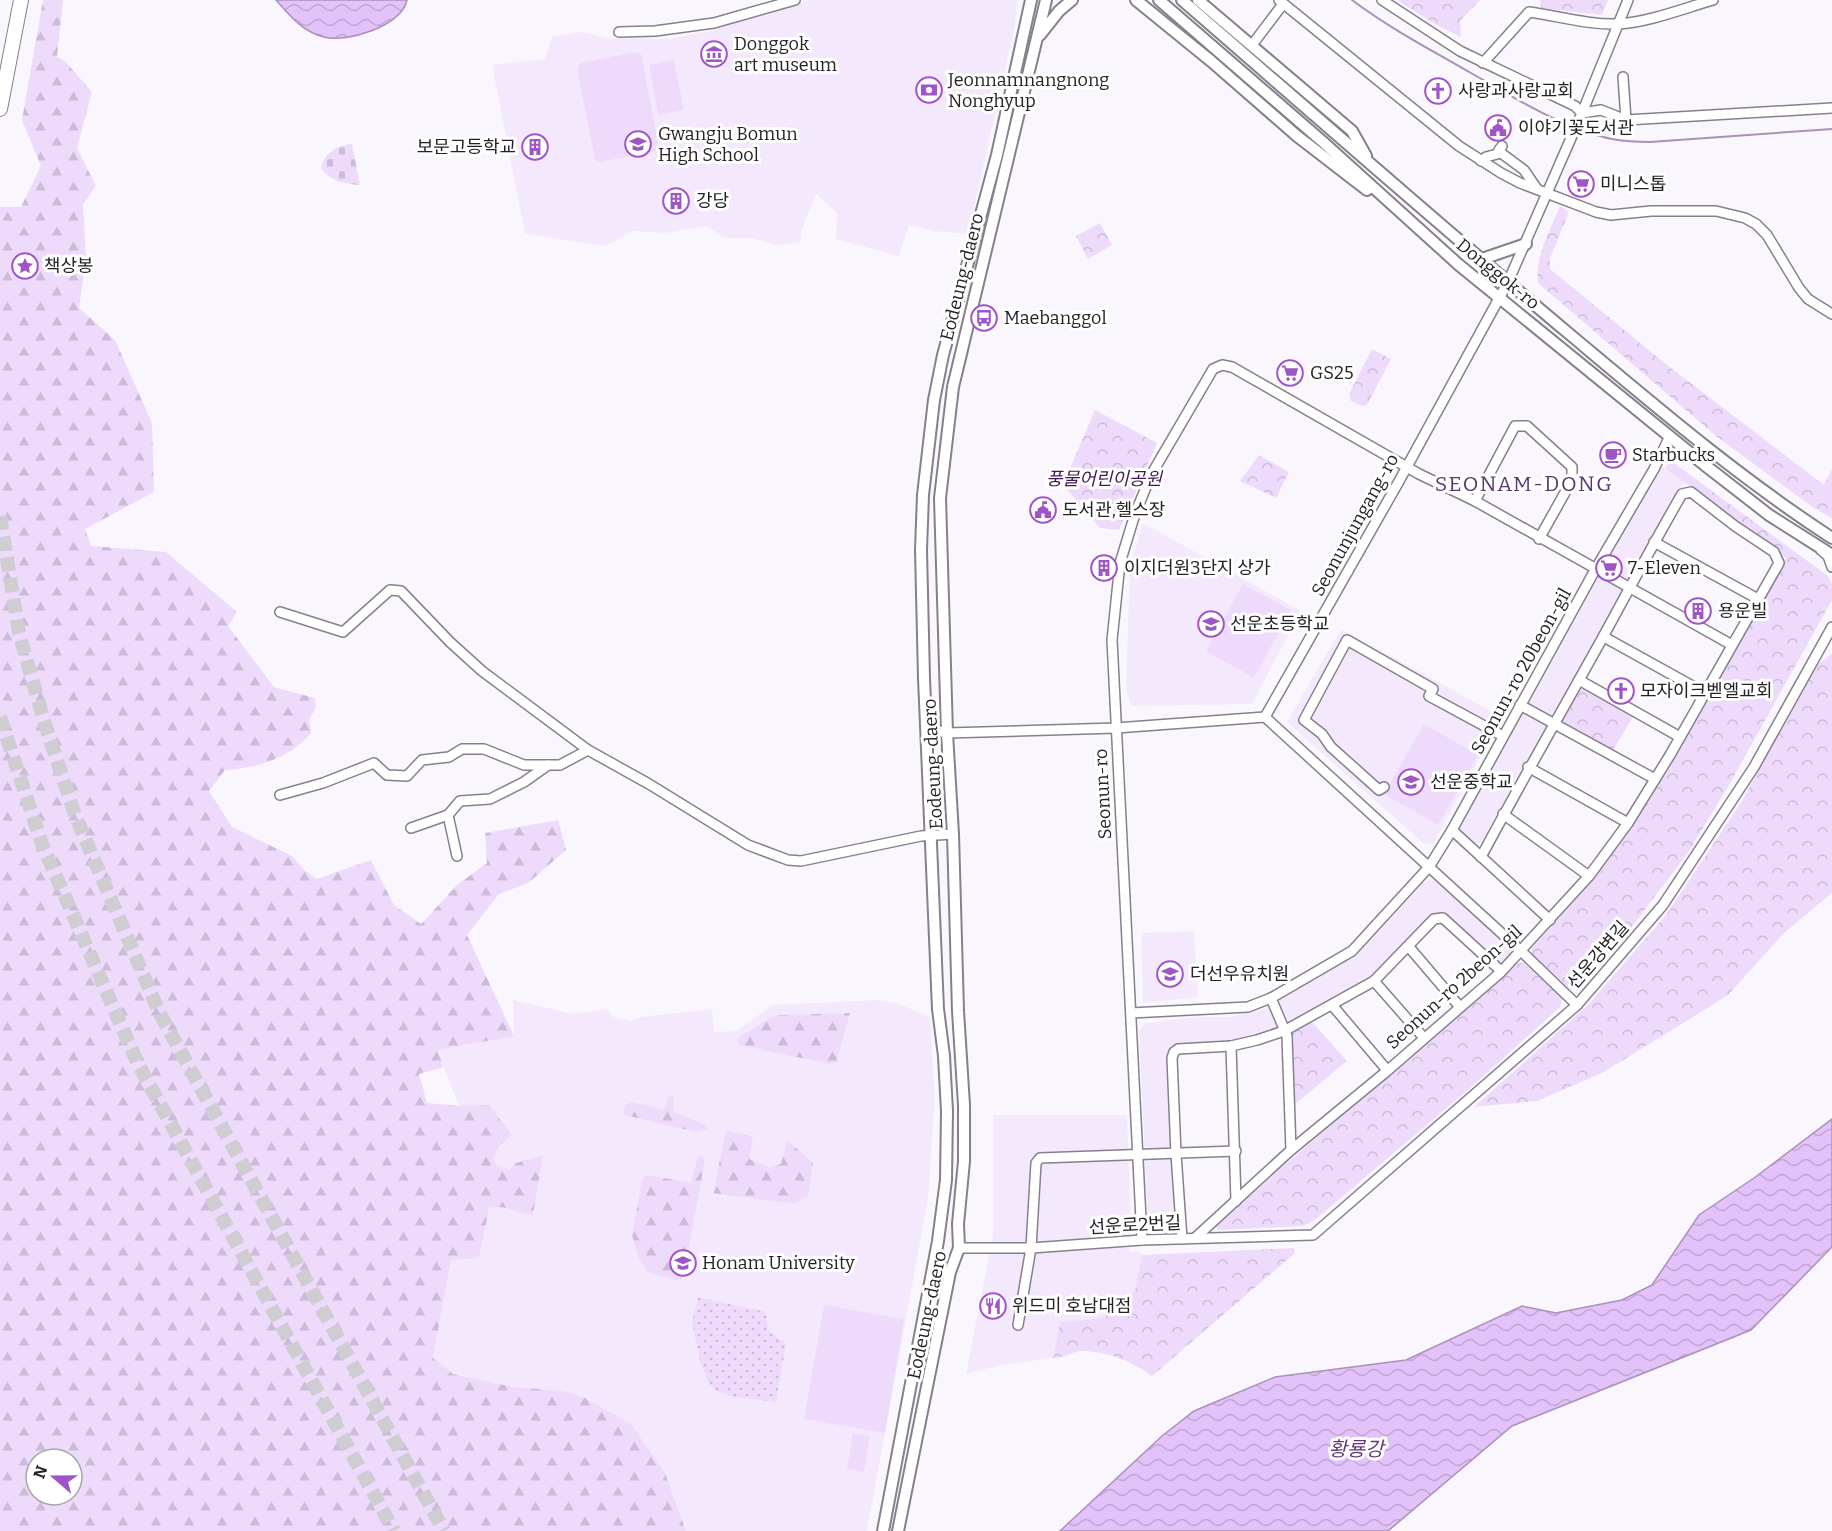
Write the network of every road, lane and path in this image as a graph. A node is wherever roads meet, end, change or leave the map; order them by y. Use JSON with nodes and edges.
{"nodes":[{"id":1,"x":21,"y":0,"type":"edge"},
{"id":2,"x":795,"y":0,"type":"edge"},
{"id":3,"x":1031,"y":0,"type":"edge"},
{"id":4,"x":1046,"y":0,"type":"edge"},
{"id":5,"x":1072,"y":0,"type":"edge"},
{"id":6,"x":1159,"y":0,"type":"edge"},
{"id":7,"x":1182,"y":0,"type":"edge"},
{"id":8,"x":1198,"y":0,"type":"edge"},
{"id":9,"x":1382,"y":0,"type":"edge"},
{"id":10,"x":1628,"y":0,"type":"edge"},
{"id":11,"x":1713,"y":0,"type":"edge"},
{"id":12,"x":1281,"y":2,"type":"edge"},
{"id":13,"x":1137,"y":3,"type":"edge"},
{"id":14,"x":1619,"y":24,"type":"junction"},
{"id":15,"x":619,"y":32,"type":"dead end"},
{"id":16,"x":1036,"y":40,"type":"junction"},
{"id":17,"x":1252,"y":45,"type":"junction"},
{"id":18,"x":1483,"y":63,"type":"junction"},
{"id":19,"x":1623,"y":77,"type":"dead end"},
{"id":20,"x":1832,"y":108,"type":"edge"},
{"id":21,"x":0,"y":109,"type":"edge"},
{"id":22,"x":1582,"y":114,"type":"junction"},
{"id":23,"x":1626,"y":120,"type":"junction"},
{"id":24,"x":1481,"y":161,"type":"junction"},
{"id":25,"x":1369,"y":162,"type":"junction"},
{"id":26,"x":1537,"y":189,"type":"junction"},
{"id":27,"x":1549,"y":192,"type":"junction"},
{"id":28,"x":1410,"y":222,"type":"junction"},
{"id":29,"x":1526,"y":244,"type":"junction"},
{"id":30,"x":1482,"y":260,"type":"junction"},
{"id":31,"x":1508,"y":282,"type":"junction"},
{"id":32,"x":1500,"y":298,"type":"junction"},
{"id":33,"x":1832,"y":314,"type":"edge"},
{"id":34,"x":1670,"y":436,"type":"junction"},
{"id":35,"x":1407,"y":467,"type":"junction"},
{"id":36,"x":1475,"y":501,"type":"junction"},
{"id":37,"x":1831,"y":536,"type":"edge"},
{"id":38,"x":1539,"y":539,"type":"junction"},
{"id":39,"x":1810,"y":540,"type":"junction"},
{"id":40,"x":1654,"y":542,"type":"junction"},
{"id":41,"x":1832,"y":555,"type":"edge"},
{"id":42,"x":1832,"y":567,"type":"edge"},
{"id":43,"x":1595,"y":570,"type":"junction"},
{"id":44,"x":1629,"y":589,"type":"junction"},
{"id":45,"x":1758,"y":599,"type":"junction"},
{"id":46,"x":280,"y":612,"type":"dead end"},
{"id":47,"x":1831,"y":630,"type":"edge"},
{"id":48,"x":1604,"y":637,"type":"junction"},
{"id":49,"x":1732,"y":645,"type":"junction"},
{"id":50,"x":1579,"y":680,"type":"junction"},
{"id":51,"x":1705,"y":693,"type":"junction"},
{"id":52,"x":1520,"y":705,"type":"junction"},
{"id":53,"x":1265,"y":717,"type":"junction"},
{"id":54,"x":1554,"y":724,"type":"junction"},
{"id":55,"x":926,"y":728,"type":"junction"},
{"id":56,"x":1116,"y":728,"type":"junction"},
{"id":57,"x":947,"y":733,"type":"junction"},
{"id":58,"x":1503,"y":736,"type":"junction"},
{"id":59,"x":1680,"y":737,"type":"junction"},
{"id":60,"x":588,"y":750,"type":"junction"},
{"id":61,"x":548,"y":765,"type":"junction"},
{"id":62,"x":1528,"y":767,"type":"junction"},
{"id":63,"x":1655,"y":779,"type":"junction"},
{"id":64,"x":1384,"y":787,"type":"dead end"},
{"id":65,"x":280,"y":795,"type":"dead end"},
{"id":66,"x":1503,"y":814,"type":"junction"},
{"id":67,"x":448,"y":815,"type":"junction"},
{"id":68,"x":1628,"y":823,"type":"junction"},
{"id":69,"x":411,"y":828,"type":"dead end"},
{"id":70,"x":1452,"y":830,"type":"junction"},
{"id":71,"x":953,"y":834,"type":"junction"},
{"id":72,"x":930,"y":835,"type":"junction"},
{"id":73,"x":456,"y":856,"type":"dead end"},
{"id":74,"x":1481,"y":857,"type":"junction"},
{"id":75,"x":1429,"y":867,"type":"junction"},
{"id":76,"x":1589,"y":876,"type":"junction"},
{"id":77,"x":1550,"y":920,"type":"junction"},
{"id":78,"x":1409,"y":947,"type":"junction"},
{"id":79,"x":1521,"y":951,"type":"junction"},
{"id":80,"x":1501,"y":971,"type":"junction"},
{"id":81,"x":1374,"y":981,"type":"junction"},
{"id":82,"x":1271,"y":998,"type":"junction"},
{"id":83,"x":1332,"y":1005,"type":"junction"},
{"id":84,"x":1577,"y":1005,"type":"junction"},
{"id":85,"x":1460,"y":1007,"type":"junction"},
{"id":86,"x":1131,"y":1013,"type":"junction"},
{"id":87,"x":1284,"y":1031,"type":"junction"},
{"id":88,"x":1424,"y":1038,"type":"junction"},
{"id":89,"x":1231,"y":1046,"type":"junction"},
{"id":90,"x":1387,"y":1070,"type":"junction"},
{"id":91,"x":1291,"y":1150,"type":"junction"},
{"id":92,"x":1236,"y":1151,"type":"junction"},
{"id":93,"x":1176,"y":1154,"type":"junction"},
{"id":94,"x":1137,"y":1155,"type":"junction"},
{"id":95,"x":1236,"y":1201,"type":"junction"},
{"id":96,"x":1313,"y":1235,"type":"joint"},
{"id":97,"x":1195,"y":1238,"type":"junction"},
{"id":98,"x":1182,"y":1239,"type":"junction"},
{"id":99,"x":1142,"y":1240,"type":"junction"},
{"id":100,"x":959,"y":1248,"type":"junction"},
{"id":101,"x":1031,"y":1248,"type":"junction"},
{"id":102,"x":1018,"y":1325,"type":"dead end"},
{"id":103,"x":883,"y":1531,"type":"edge"},
{"id":104,"x":898,"y":1531,"type":"edge"}],
"edges":[{"from":1,"to":21,"type":"highway"},
{"from":2,"to":15,"type":"street"},
{"from":3,"to":55,"type":"main road","name":"Eodeung-daero"},
{"from":4,"to":16,"type":"main road","name":"Eodeung-daero"},
{"from":5,"to":16,"type":"main road"},
{"from":6,"to":28,"type":"main road","name":"Donggok-ro"},
{"from":7,"to":25,"type":"main road","name":"Donggok-ro"},
{"from":8,"to":17,"type":"main road"},
{"from":9,"to":18,"type":"street"},
{"from":10,"to":14,"type":"street","name":"Seonunjungang-ro"},
{"from":11,"to":14,"type":"street"},
{"from":12,"to":17,"type":"street"},
{"from":12,"to":24,"type":"street"},
{"from":13,"to":28,"type":"main road"},
{"from":14,"to":18,"type":"street"},
{"from":14,"to":22,"type":"street","name":"Seonunjungang-ro"},
{"from":16,"to":57,"type":"main road","name":"Eodeung-daero"},
{"from":17,"to":25,"type":"main road"},
{"from":18,"to":22,"type":"street"},
{"from":19,"to":23,"type":"street"},
{"from":20,"to":23,"type":"street"},
{"from":22,"to":23,"type":"street"},
{"from":22,"to":27,"type":"street","name":"Seonunjungang-ro"},
{"from":24,"to":26,"type":"street"},
{"from":24,"to":26,"type":"street"},
{"from":25,"to":30,"type":"main road","name":"Donggok-ro"},
{"from":26,"to":27,"type":"street"},
{"from":27,"to":29,"type":"street","name":"Seonunjungang-ro"},
{"from":27,"to":33,"type":"street"},
{"from":28,"to":32,"type":"main road","name":"Donggok-ro"},
{"from":29,"to":30,"type":"main road"},
{"from":29,"to":31,"type":"street","name":"Seonunjungang-ro"},
{"from":30,"to":31,"type":"main road","name":"Donggok-ro"},
{"from":31,"to":32,"type":"street","name":"Seonunjungang-ro"},
{"from":31,"to":37,"type":"main road","name":"Donggok-ro"},
{"from":32,"to":34,"type":"main road","name":"Donggok-ro"},
{"from":32,"to":35,"type":"street","name":"Seonunjungang-ro"},
{"from":34,"to":39,"type":"main road","name":"Donggok-ro"},
{"from":34,"to":43,"type":"street","name":"Seonun-ro 20beon-gil"},
{"from":35,"to":36,"type":"street"},
{"from":35,"to":53,"type":"street","name":"Seonunjungang-ro"},
{"from":35,"to":56,"type":"street","name":"Seonun-ro"},
{"from":36,"to":38,"type":"street"},
{"from":36,"to":38,"type":"street"},
{"from":38,"to":43,"type":"street"},
{"from":39,"to":41,"type":"main road","name":"Donggok-ro"},
{"from":39,"to":42,"type":"street"},
{"from":40,"to":44,"type":"street","name":"Seonun-ro 2beon-gil"},
{"from":40,"to":45,"type":"street"},
{"from":40,"to":45,"type":"street","name":"Seonun-ro 2beon-gil"},
{"from":43,"to":44,"type":"street"},
{"from":43,"to":52,"type":"street","name":"Seonun-ro 20beon-gil"},
{"from":44,"to":48,"type":"street","name":"Seonun-ro 2beon-gil"},
{"from":44,"to":49,"type":"street"},
{"from":45,"to":49,"type":"street","name":"Seonun-ro 2beon-gil"},
{"from":46,"to":60,"type":"street"},
{"from":47,"to":84,"type":"street","name":"선운강변길"},
{"from":48,"to":50,"type":"street","name":"Seonun-ro 2beon-gil"},
{"from":48,"to":51,"type":"street"},
{"from":49,"to":51,"type":"street","name":"Seonun-ro 2beon-gil"},
{"from":50,"to":54,"type":"street","name":"Seonun-ro 2beon-gil"},
{"from":50,"to":59,"type":"street"},
{"from":51,"to":59,"type":"street","name":"Seonun-ro 2beon-gil"},
{"from":52,"to":54,"type":"street"},
{"from":52,"to":58,"type":"street","name":"Seonun-ro 20beon-gil"},
{"from":53,"to":56,"type":"street"},
{"from":53,"to":75,"type":"street"},
{"from":54,"to":62,"type":"street","name":"Seonun-ro 2beon-gil"},
{"from":54,"to":63,"type":"street"},
{"from":55,"to":57,"type":"street"},
{"from":55,"to":72,"type":"main road","name":"Eodeung-daero"},
{"from":56,"to":57,"type":"street"},
{"from":56,"to":86,"type":"street","name":"Seonun-ro"},
{"from":57,"to":71,"type":"main road","name":"Eodeung-daero"},
{"from":58,"to":64,"type":"street"},
{"from":58,"to":70,"type":"street","name":"Seonun-ro 20beon-gil"},
{"from":59,"to":63,"type":"street","name":"Seonun-ro 2beon-gil"},
{"from":60,"to":61,"type":"street"},
{"from":60,"to":72,"type":"street"},
{"from":61,"to":65,"type":"street"},
{"from":61,"to":67,"type":"street"},
{"from":62,"to":66,"type":"street","name":"Seonun-ro 2beon-gil"},
{"from":62,"to":68,"type":"street"},
{"from":63,"to":68,"type":"street","name":"Seonun-ro 2beon-gil"},
{"from":66,"to":74,"type":"street","name":"Seonun-ro 2beon-gil"},
{"from":66,"to":76,"type":"street"},
{"from":67,"to":69,"type":"street"},
{"from":67,"to":73,"type":"street"},
{"from":68,"to":76,"type":"street","name":"Seonun-ro 2beon-gil"},
{"from":70,"to":74,"type":"street"},
{"from":70,"to":75,"type":"street","name":"Seonun-ro 20beon-gil"},
{"from":71,"to":72,"type":"street"},
{"from":71,"to":100,"type":"main road","name":"Eodeung-daero"},
{"from":72,"to":103,"type":"main road","name":"Eodeung-daero"},
{"from":74,"to":77,"type":"street"},
{"from":75,"to":79,"type":"street"},
{"from":75,"to":82,"type":"street","name":"Seonun-ro 20beon-gil"},
{"from":76,"to":77,"type":"street","name":"Seonun-ro 2beon-gil"},
{"from":77,"to":79,"type":"street","name":"Seonun-ro 2beon-gil"},
{"from":78,"to":80,"type":"street"},
{"from":78,"to":81,"type":"street"},
{"from":78,"to":85,"type":"street"},
{"from":79,"to":80,"type":"street","name":"Seonun-ro 2beon-gil"},
{"from":79,"to":84,"type":"street"},
{"from":80,"to":85,"type":"street","name":"Seonun-ro 2beon-gil"},
{"from":81,"to":83,"type":"street"},
{"from":81,"to":88,"type":"street"},
{"from":82,"to":86,"type":"street","name":"Seonun-ro 20beon-gil"},
{"from":82,"to":87,"type":"street"},
{"from":83,"to":87,"type":"street"},
{"from":83,"to":90,"type":"street"},
{"from":84,"to":96,"type":"street","name":"선운강변길"},
{"from":85,"to":88,"type":"street","name":"Seonun-ro 2beon-gil"},
{"from":86,"to":94,"type":"street","name":"Seonun-ro"},
{"from":87,"to":89,"type":"street"},
{"from":87,"to":91,"type":"street"},
{"from":88,"to":90,"type":"street","name":"Seonun-ro 2beon-gil"},
{"from":89,"to":92,"type":"street"},
{"from":89,"to":93,"type":"street"},
{"from":90,"to":91,"type":"street","name":"Seonun-ro 2beon-gil"},
{"from":91,"to":95,"type":"street","name":"Seonun-ro 2beon-gil"},
{"from":92,"to":93,"type":"street"},
{"from":92,"to":95,"type":"street"},
{"from":93,"to":94,"type":"street"},
{"from":93,"to":98,"type":"street"},
{"from":94,"to":99,"type":"street","name":"Seonun-ro"},
{"from":94,"to":101,"type":"street"},
{"from":95,"to":97,"type":"street","name":"Seonun-ro 2beon-gil"},
{"from":96,"to":97,"type":"street","name":"선운로2번길"},
{"from":97,"to":98,"type":"street","name":"선운로2번길"},
{"from":98,"to":99,"type":"street","name":"선운로2번길"},
{"from":99,"to":101,"type":"street","name":"선운로2번길"},
{"from":100,"to":101,"type":"street","name":"선운로2번길"},
{"from":100,"to":104,"type":"main road","name":"Eodeung-daero"},
{"from":101,"to":102,"type":"street"}]}
